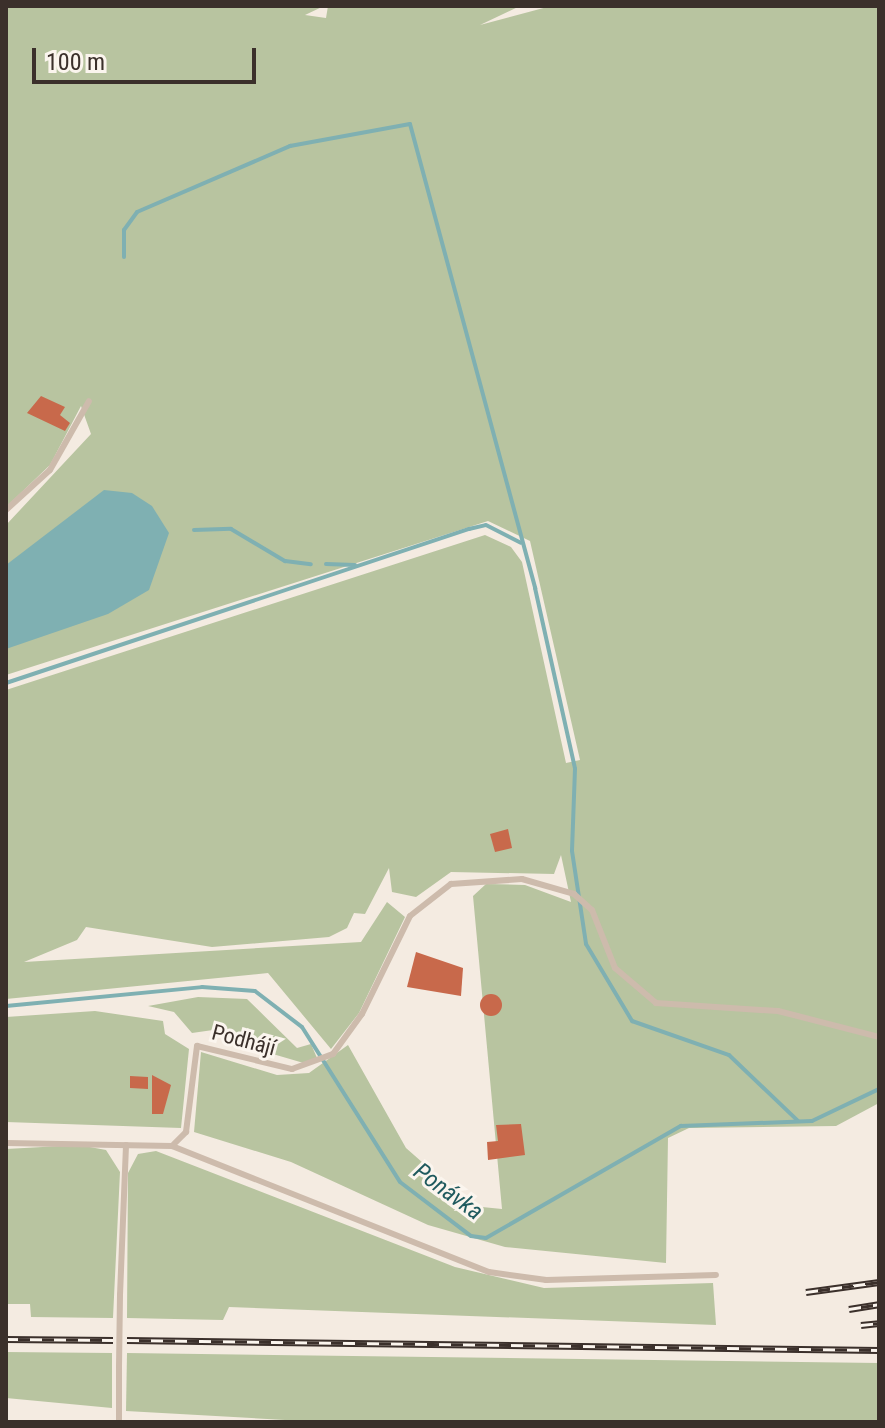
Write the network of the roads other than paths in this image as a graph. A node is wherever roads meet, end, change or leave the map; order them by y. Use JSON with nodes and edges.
{"nodes":[{"id":1,"x":89,"y":401,"type":"dead end"},
{"id":2,"x":6,"y":510,"type":"edge"},
{"id":3,"x":879,"y":1037,"type":"edge"},
{"id":4,"x":6,"y":1143,"type":"edge"},
{"id":5,"x":126,"y":1145,"type":"junction"},
{"id":6,"x":172,"y":1146,"type":"junction"},
{"id":7,"x":716,"y":1275,"type":"dead end"},
{"id":8,"x":119,"y":1422,"type":"edge"}],
"edges":[{"from":1,"to":2,"type":"lane"},
{"from":3,"to":6,"type":"lane","name":"Podhájí"},
{"from":4,"to":5,"type":"lane"},
{"from":5,"to":6,"type":"lane"},
{"from":5,"to":8,"type":"lane","bridge":true},
{"from":6,"to":7,"type":"lane"}]}
